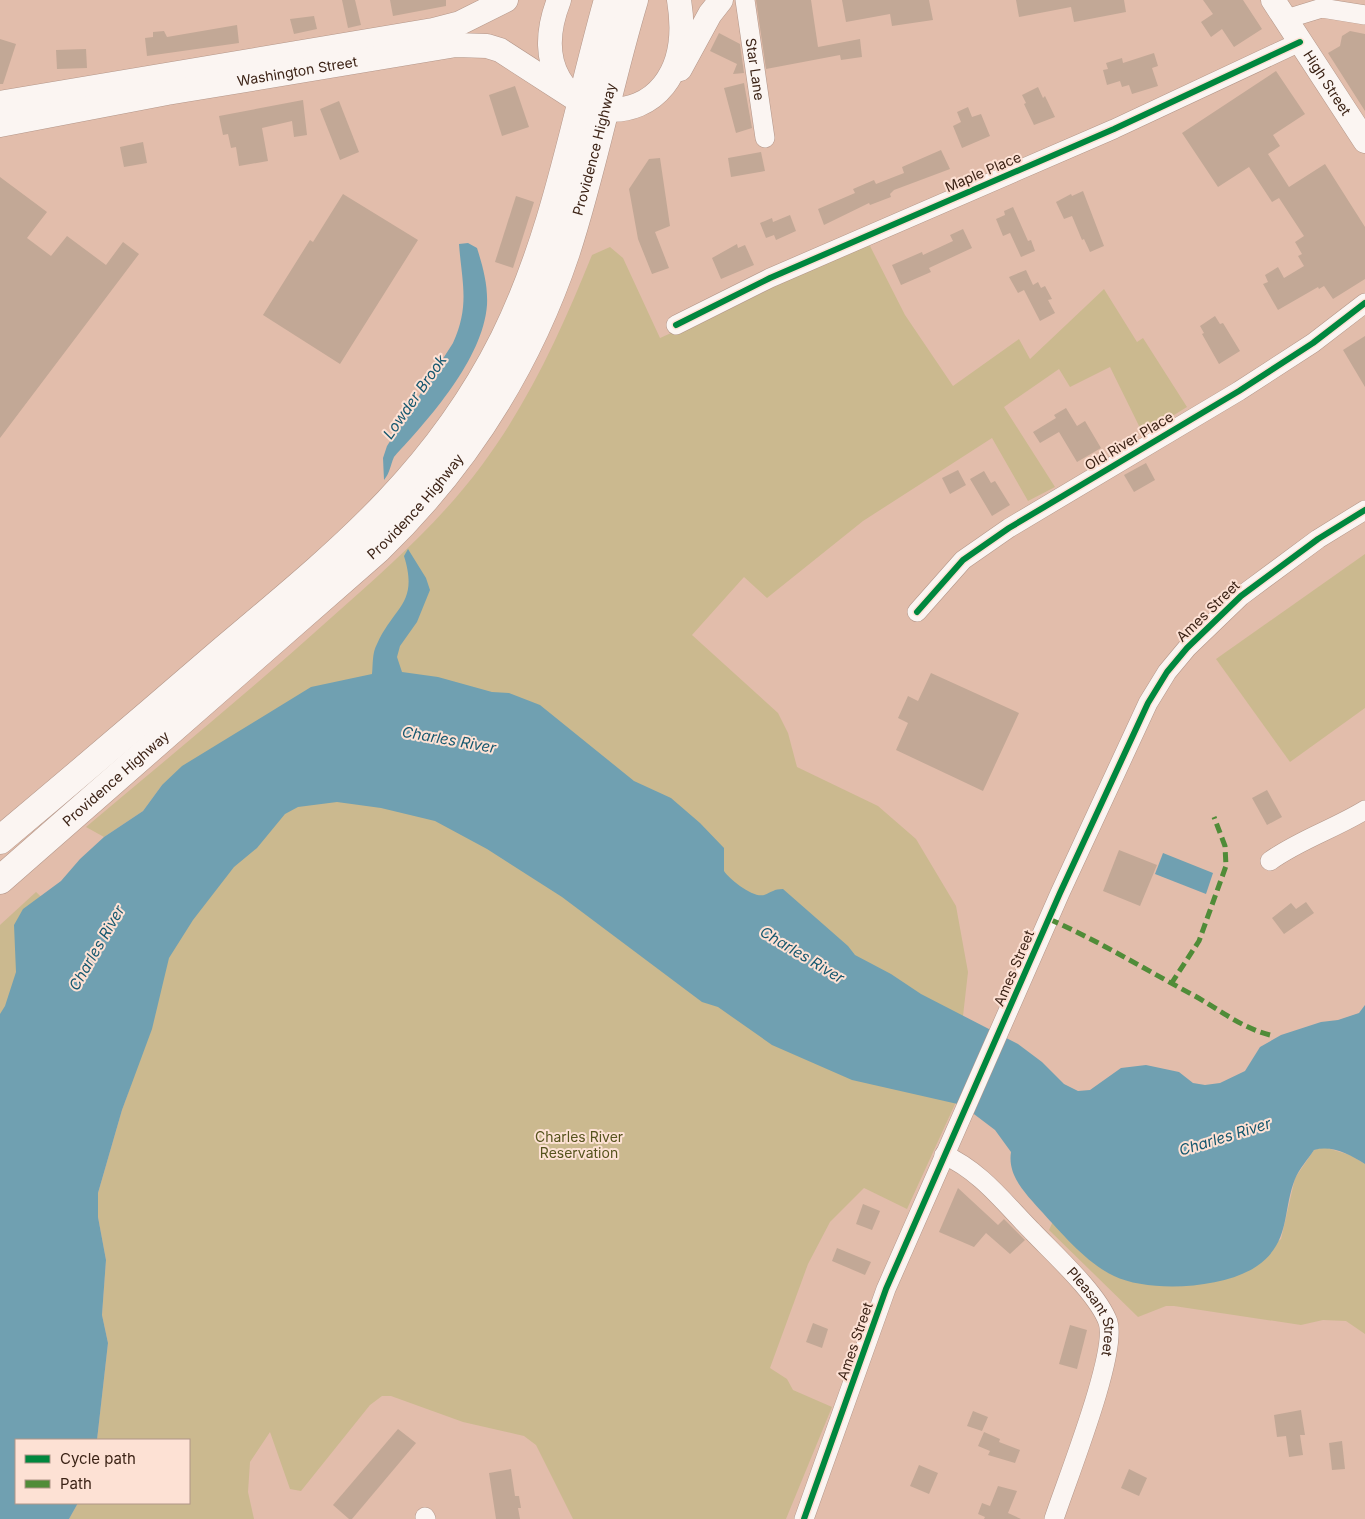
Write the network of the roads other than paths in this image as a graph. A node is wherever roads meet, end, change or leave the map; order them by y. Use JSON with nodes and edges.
{"nodes":[{"id":1,"x":506,"y":0,"type":"edge"},
{"id":2,"x":559,"y":0,"type":"edge"},
{"id":3,"x":608,"y":0,"type":"edge"},
{"id":4,"x":634,"y":0,"type":"edge"},
{"id":5,"x":679,"y":0,"type":"edge"},
{"id":6,"x":721,"y":0,"type":"edge"},
{"id":7,"x":745,"y":0,"type":"edge"},
{"id":8,"x":1280,"y":10,"type":"edge"},
{"id":9,"x":1365,"y":15,"type":"edge"},
{"id":10,"x":1300,"y":42,"type":"junction"},
{"id":11,"x":655,"y":96,"type":"junction"},
{"id":12,"x":0,"y":102,"type":"edge"},
{"id":13,"x":593,"y":106,"type":"junction"},
{"id":14,"x":0,"y":125,"type":"edge"},
{"id":15,"x":765,"y":138,"type":"dead end"},
{"id":16,"x":1365,"y":141,"type":"edge"},
{"id":17,"x":1365,"y":303,"type":"edge"},
{"id":18,"x":676,"y":325,"type":"dead end"},
{"id":19,"x":1365,"y":510,"type":"edge"},
{"id":20,"x":916,"y":612,"type":"dead end"},
{"id":21,"x":1365,"y":810,"type":"edge"},
{"id":22,"x":0,"y":840,"type":"edge"},
{"id":23,"x":1270,"y":861,"type":"dead end"},
{"id":24,"x":0,"y":880,"type":"edge"},
{"id":25,"x":944,"y":1155,"type":"junction"},
{"id":26,"x":804,"y":1519,"type":"edge"},
{"id":27,"x":1054,"y":1519,"type":"edge"}],
"edges":[{"from":1,"to":12,"type":"main road","name":"Washington Street"},
{"from":2,"to":13,"type":"main road"},
{"from":3,"to":13,"type":"highway","name":"Providence Highway"},
{"from":4,"to":13,"type":"highway","name":"Providence Highway"},
{"from":5,"to":11,"type":"main road"},
{"from":6,"to":11,"type":"main road"},
{"from":7,"to":15,"type":"street","name":"Star Lane"},
{"from":8,"to":9,"type":"street"},
{"from":8,"to":10,"type":"main road","name":"High Street"},
{"from":10,"to":16,"type":"main road","name":"High Street"},
{"from":10,"to":18,"type":"street","name":"Maple Place"},
{"from":11,"to":13,"type":"main road"},
{"from":13,"to":14,"type":"main road","name":"Washington Street"},
{"from":13,"to":22,"type":"highway","name":"Providence Highway"},
{"from":13,"to":24,"type":"highway","name":"Providence Highway"},
{"from":17,"to":20,"type":"street","name":"Old River Place"},
{"from":19,"to":25,"type":"street","name":"Ames Street"},
{"from":21,"to":23,"type":"street"},
{"from":25,"to":26,"type":"street","name":"Ames Street"},
{"from":25,"to":27,"type":"street","name":"Pleasant Street"}]}
